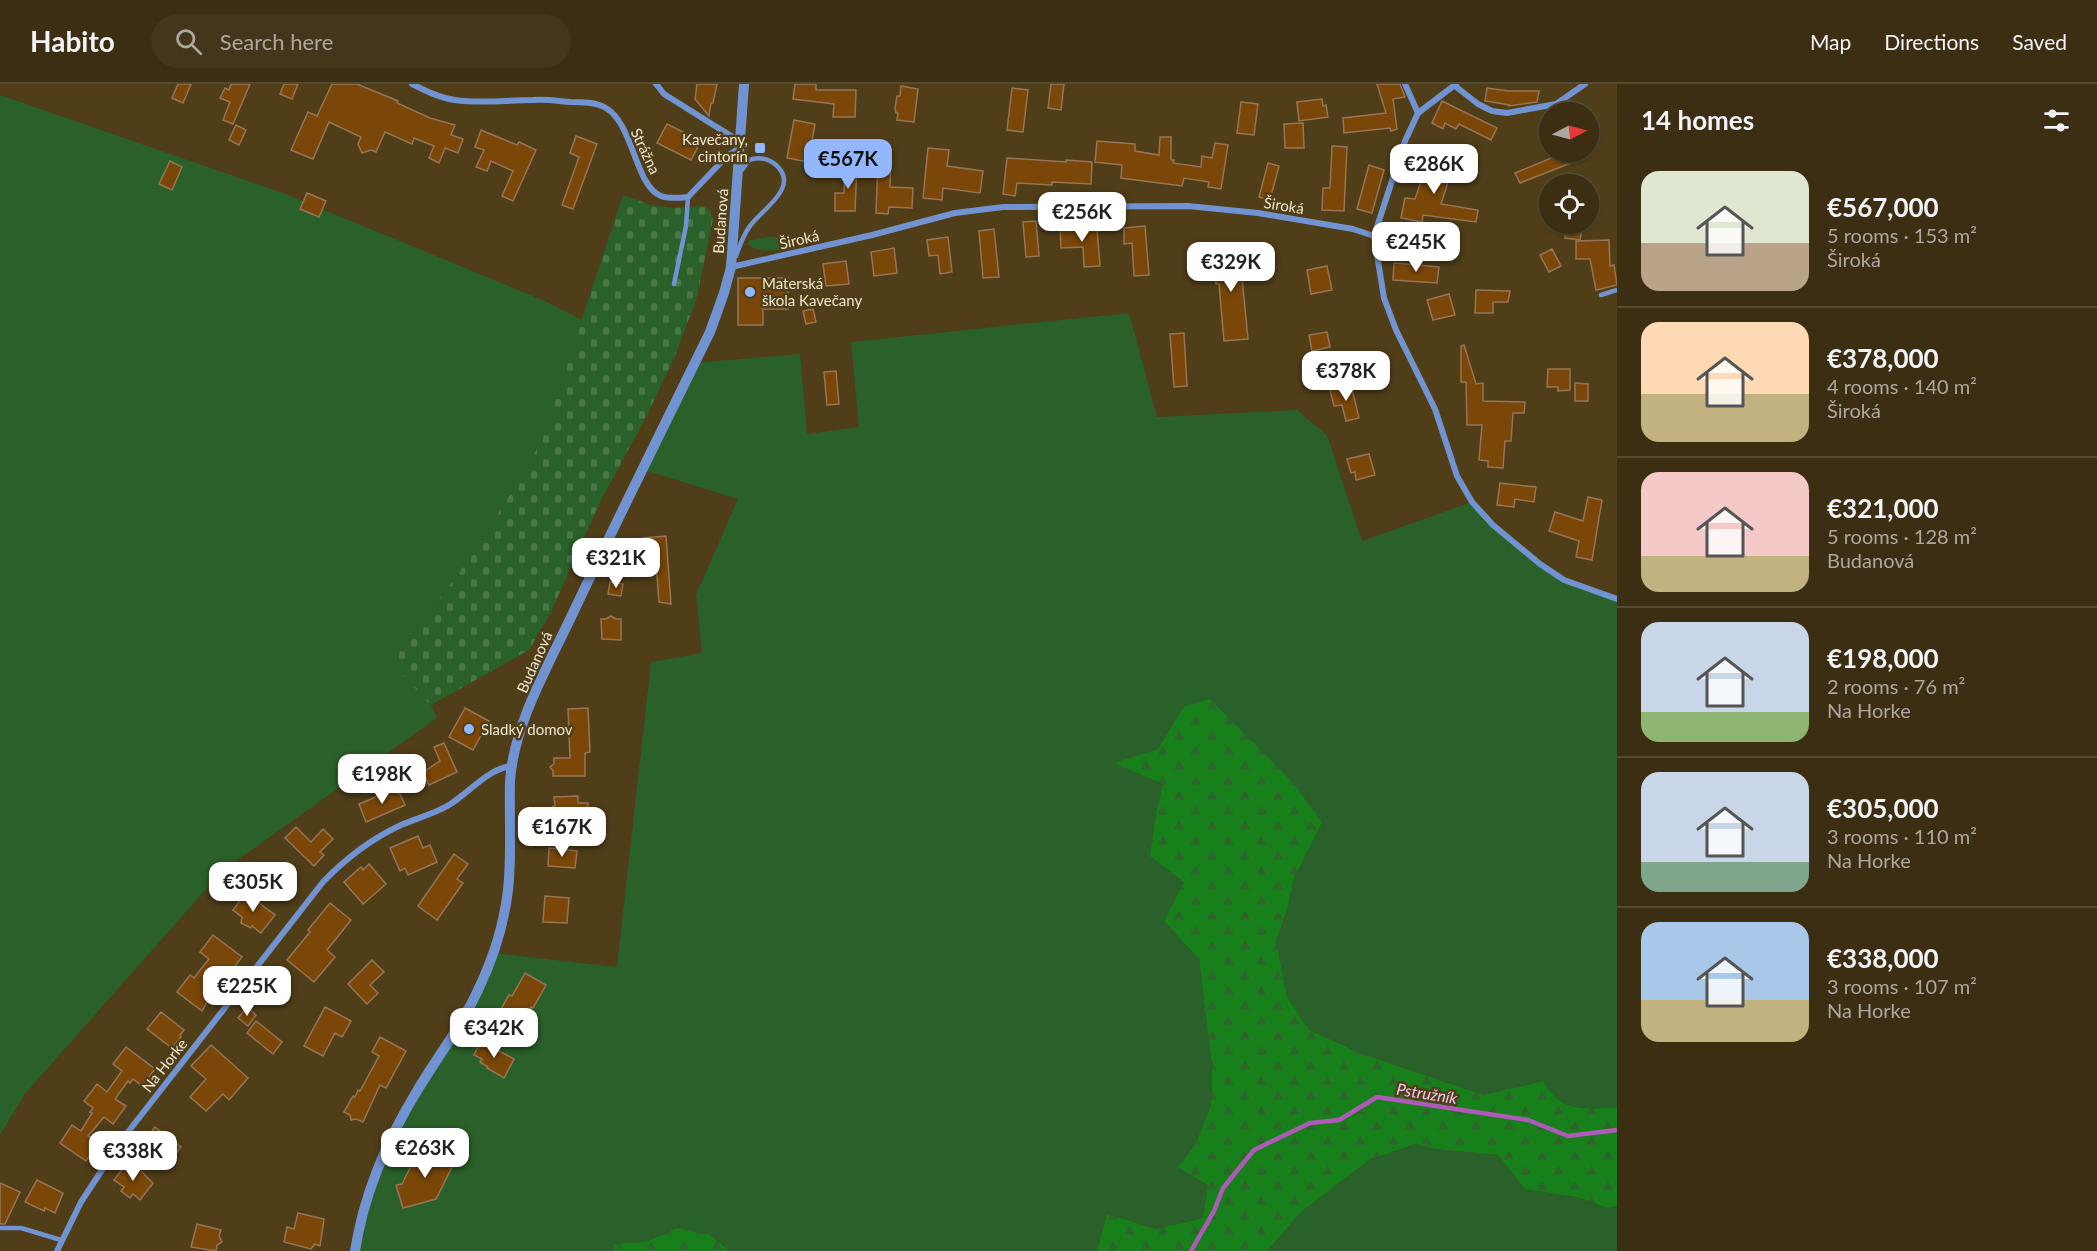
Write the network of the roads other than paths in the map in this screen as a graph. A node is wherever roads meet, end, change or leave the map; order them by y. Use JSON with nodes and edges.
{"nodes":[{"id":1,"x":412,"y":84,"type":"edge"},
{"id":2,"x":656,"y":84,"type":"edge"},
{"id":3,"x":744,"y":84,"type":"edge"},
{"id":4,"x":1405,"y":84,"type":"edge"},
{"id":5,"x":1585,"y":84,"type":"edge"},
{"id":6,"x":1456,"y":85,"type":"edge"},
{"id":7,"x":1418,"y":113,"type":"junction"},
{"id":8,"x":739,"y":145,"type":"junction"},
{"id":9,"x":738,"y":177,"type":"junction"},
{"id":10,"x":688,"y":197,"type":"junction"},
{"id":11,"x":1374,"y":236,"type":"junction"},
{"id":12,"x":732,"y":267,"type":"junction"},
{"id":13,"x":674,"y":284,"type":"dead end"},
{"id":14,"x":1617,"y":290,"type":"edge"},
{"id":15,"x":1601,"y":295,"type":"dead end"},
{"id":16,"x":1617,"y":599,"type":"edge"},
{"id":17,"x":511,"y":766,"type":"junction"},
{"id":18,"x":0,"y":1228,"type":"edge"},
{"id":19,"x":61,"y":1240,"type":"junction"},
{"id":20,"x":57,"y":1251,"type":"edge"},
{"id":21,"x":356,"y":1251,"type":"edge"}],
"edges":[{"from":1,"to":10,"type":"street","name":"Strážna"},
{"from":2,"to":8,"type":"street"},
{"from":3,"to":8,"type":"street","name":"Budanová"},
{"from":4,"to":7,"type":"street"},
{"from":5,"to":6,"type":"street"},
{"from":6,"to":7,"type":"street"},
{"from":7,"to":11,"type":"street"},
{"from":8,"to":9,"type":"street","name":"Budanová"},
{"from":8,"to":10,"type":"street"},
{"from":9,"to":12,"type":"street","name":"Budanová"},
{"from":9,"to":12,"type":"lane"},
{"from":10,"to":13,"type":"lane"},
{"from":11,"to":12,"type":"street","name":"Široká"},
{"from":11,"to":16,"type":"street"},
{"from":12,"to":17,"type":"street","name":"Budanová"},
{"from":14,"to":15,"type":"lane"},
{"from":17,"to":19,"type":"street","name":"Na Horke"},
{"from":17,"to":21,"type":"street","name":"Budanová"},
{"from":18,"to":19,"type":"lane"},
{"from":19,"to":20,"type":"street","name":"Na Horke"}]}
